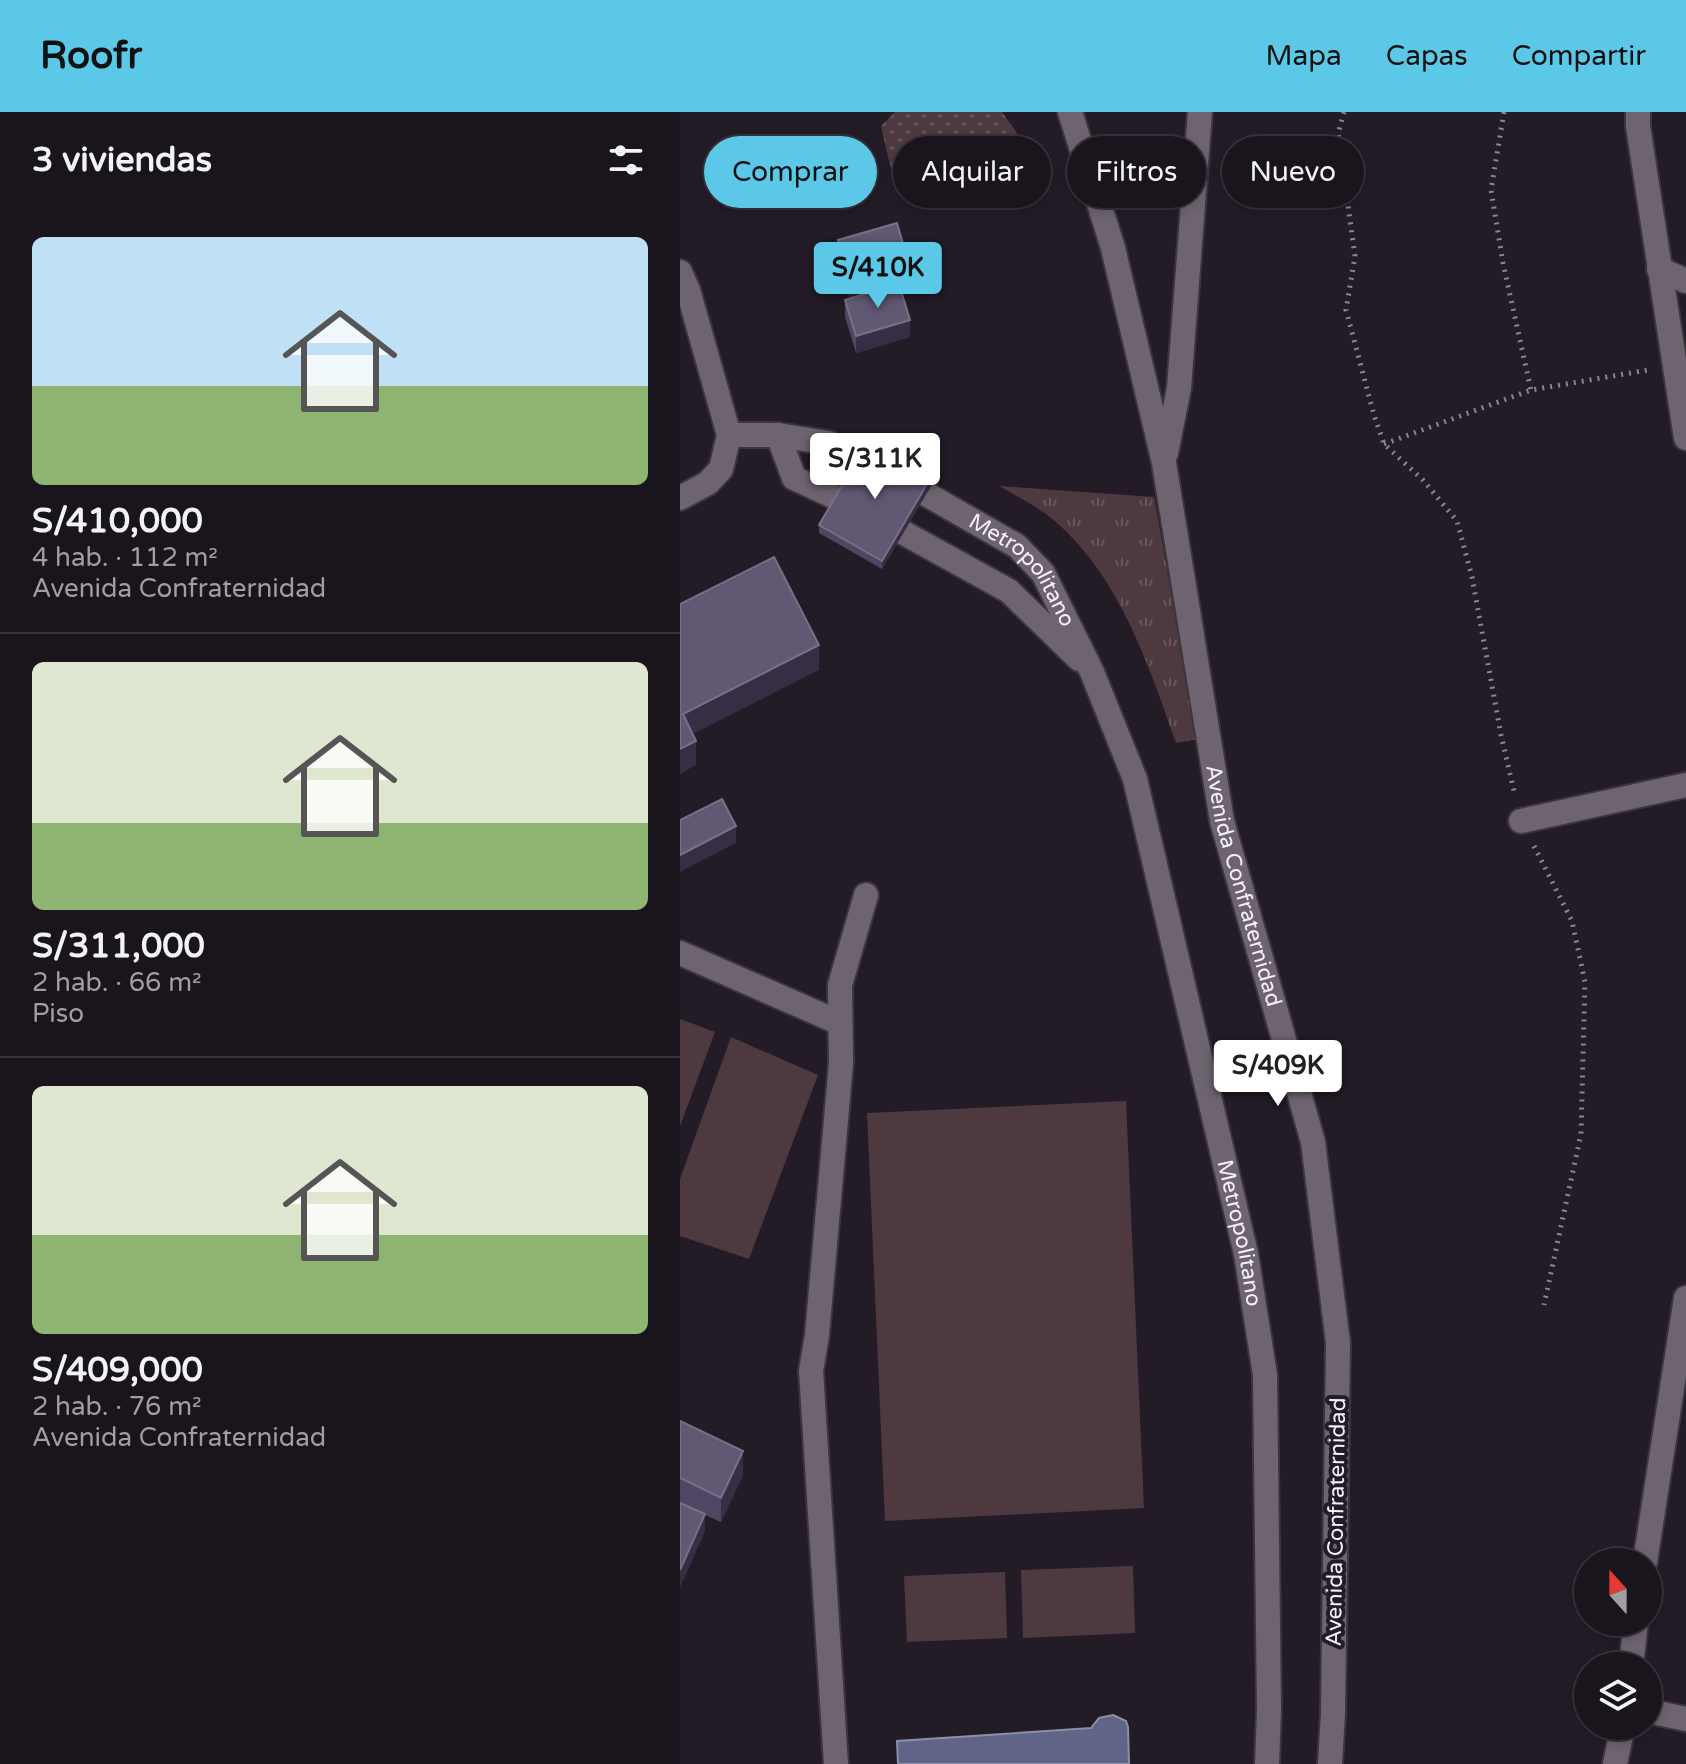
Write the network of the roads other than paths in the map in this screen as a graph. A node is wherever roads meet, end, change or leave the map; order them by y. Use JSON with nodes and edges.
{"nodes":[{"id":1,"x":1070,"y":112,"type":"edge"},
{"id":2,"x":1200,"y":112,"type":"edge"},
{"id":3,"x":1638,"y":112,"type":"edge"},
{"id":4,"x":1659,"y":269,"type":"junction"},
{"id":5,"x":680,"y":272,"type":"edge"},
{"id":6,"x":1686,"y":281,"type":"edge"},
{"id":7,"x":729,"y":435,"type":"junction"},
{"id":8,"x":778,"y":435,"type":"junction"},
{"id":9,"x":1686,"y":438,"type":"edge"},
{"id":10,"x":861,"y":460,"type":"edge"},
{"id":11,"x":1164,"y":463,"type":"junction"},
{"id":12,"x":926,"y":494,"type":"edge"},
{"id":13,"x":680,"y":498,"type":"edge"},
{"id":14,"x":839,"y":499,"type":"edge"},
{"id":15,"x":904,"y":533,"type":"edge"},
{"id":16,"x":1092,"y":672,"type":"junction"},
{"id":17,"x":1686,"y":785,"type":"edge"},
{"id":18,"x":1521,"y":821,"type":"road end"},
{"id":19,"x":866,"y":895,"type":"dead end"},
{"id":20,"x":680,"y":953,"type":"edge"},
{"id":21,"x":840,"y":1023,"type":"junction"},
{"id":22,"x":1686,"y":1298,"type":"edge"},
{"id":23,"x":1647,"y":1548,"type":"edge"},
{"id":24,"x":1662,"y":1714,"type":"edge"},
{"id":25,"x":1686,"y":1719,"type":"edge"},
{"id":26,"x":1620,"y":1740,"type":"edge"},
{"id":27,"x":836,"y":1764,"type":"edge"},
{"id":28,"x":1267,"y":1764,"type":"edge"},
{"id":29,"x":1330,"y":1764,"type":"edge"},
{"id":30,"x":1615,"y":1764,"type":"edge"}],
"edges":[{"from":1,"to":11,"type":"street","name":"Avenida Confraternidad"},
{"from":2,"to":11,"type":"street"},
{"from":3,"to":4,"type":"street"},
{"from":4,"to":6,"type":"street"},
{"from":4,"to":9,"type":"street"},
{"from":5,"to":7,"type":"street"},
{"from":7,"to":8,"type":"street"},
{"from":7,"to":13,"type":"street"},
{"from":8,"to":10,"type":"street"},
{"from":8,"to":14,"type":"street"},
{"from":11,"to":29,"type":"street","name":"Avenida Confraternidad"},
{"from":12,"to":16,"type":"street","name":"Metropolitano"},
{"from":15,"to":16,"type":"street","name":"Metropolitano"},
{"from":16,"to":28,"type":"street","name":"Metropolitano"},
{"from":17,"to":18,"type":"street"},
{"from":19,"to":21,"type":"street"},
{"from":20,"to":21,"type":"street"},
{"from":21,"to":27,"type":"street"},
{"from":22,"to":23,"type":"street"},
{"from":24,"to":25,"type":"street"},
{"from":26,"to":30,"type":"street"}]}
